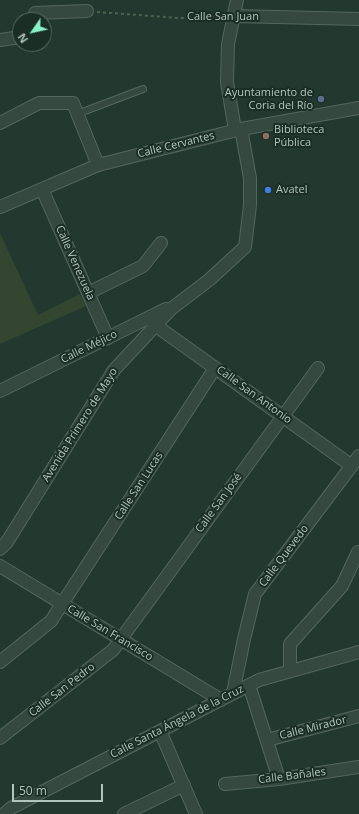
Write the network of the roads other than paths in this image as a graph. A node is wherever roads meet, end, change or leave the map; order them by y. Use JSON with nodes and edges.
{"nodes":[{"id":1,"x":237,"y":0,"type":"edge"},
{"id":2,"x":88,"y":11,"type":"road end"},
{"id":3,"x":52,"y":12,"type":"edge"},
{"id":4,"x":234,"y":16,"type":"junction"},
{"id":5,"x":359,"y":19,"type":"edge"},
{"id":6,"x":12,"y":38,"type":"edge"},
{"id":7,"x":0,"y":40,"type":"edge"},
{"id":8,"x":142,"y":89,"type":"dead end"},
{"id":9,"x":359,"y":108,"type":"edge"},
{"id":10,"x":77,"y":114,"type":"junction"},
{"id":11,"x":0,"y":123,"type":"edge"},
{"id":12,"x":238,"y":130,"type":"junction"},
{"id":13,"x":98,"y":165,"type":"junction"},
{"id":14,"x":42,"y":189,"type":"junction"},
{"id":15,"x":0,"y":206,"type":"edge"},
{"id":16,"x":161,"y":243,"type":"dead end"},
{"id":17,"x":88,"y":293,"type":"junction"},
{"id":18,"x":178,"y":303,"type":"junction"},
{"id":19,"x":155,"y":325,"type":"junction"},
{"id":20,"x":108,"y":338,"type":"junction"},
{"id":21,"x":216,"y":368,"type":"junction"},
{"id":22,"x":318,"y":368,"type":"dead end"},
{"id":23,"x":0,"y":391,"type":"edge"},
{"id":24,"x":283,"y":416,"type":"junction"},
{"id":25,"x":355,"y":461,"type":"edge"},
{"id":26,"x":0,"y":549,"type":"edge"},
{"id":27,"x":358,"y":552,"type":"edge"},
{"id":28,"x":0,"y":566,"type":"edge"},
{"id":29,"x":62,"y":604,"type":"junction"},
{"id":30,"x":121,"y":639,"type":"junction"},
{"id":31,"x":359,"y":652,"type":"edge"},
{"id":32,"x":0,"y":662,"type":"edge"},
{"id":33,"x":290,"y":671,"type":"junction"},
{"id":34,"x":249,"y":685,"type":"junction"},
{"id":35,"x":234,"y":694,"type":"junction"},
{"id":36,"x":221,"y":700,"type":"junction"},
{"id":37,"x":359,"y":716,"type":"edge"},
{"id":38,"x":160,"y":731,"type":"junction"},
{"id":39,"x":0,"y":738,"type":"edge"},
{"id":40,"x":267,"y":740,"type":"junction"},
{"id":41,"x":359,"y":767,"type":"edge"},
{"id":42,"x":279,"y":779,"type":"junction"},
{"id":43,"x":225,"y":784,"type":"dead end"},
{"id":44,"x":184,"y":785,"type":"junction"},
{"id":45,"x":4,"y":814,"type":"edge"},
{"id":46,"x":124,"y":814,"type":"edge"},
{"id":47,"x":196,"y":814,"type":"edge"}],
"edges":[{"from":1,"to":4,"type":"street"},
{"from":2,"to":3,"type":"street"},
{"from":4,"to":5,"type":"street","name":"Calle San Juan"},
{"from":4,"to":12,"type":"street","name":"Avenida Primero de Mayo"},
{"from":6,"to":7,"type":"street"},
{"from":8,"to":10,"type":"lane"},
{"from":9,"to":12,"type":"street","name":"Calle Cervantes"},
{"from":10,"to":11,"type":"street"},
{"from":10,"to":13,"type":"street"},
{"from":12,"to":13,"type":"street","name":"Calle Cervantes"},
{"from":12,"to":18,"type":"street","name":"Avenida Primero de Mayo"},
{"from":13,"to":14,"type":"street","name":"Calle Cervantes"},
{"from":14,"to":15,"type":"street","name":"Calle Cervantes"},
{"from":14,"to":17,"type":"street","name":"Calle Venezuela"},
{"from":16,"to":17,"type":"street"},
{"from":17,"to":20,"type":"street","name":"Calle Venezuela"},
{"from":18,"to":19,"type":"street","name":"Avenida Primero de Mayo"},
{"from":18,"to":20,"type":"street","name":"Calle Méjico"},
{"from":19,"to":21,"type":"street","name":"Calle San Antonio"},
{"from":19,"to":26,"type":"street","name":"Avenida Primero de Mayo"},
{"from":20,"to":23,"type":"street","name":"Calle Méjico"},
{"from":21,"to":24,"type":"street","name":"Calle San Antonio"},
{"from":21,"to":29,"type":"street","name":"Calle San Lucas"},
{"from":22,"to":24,"type":"street","name":"Calle San José"},
{"from":24,"to":25,"type":"street","name":"Calle San Antonio"},
{"from":24,"to":30,"type":"street","name":"Calle San José"},
{"from":25,"to":35,"type":"street","name":"Calle Quevedo"},
{"from":27,"to":33,"type":"street"},
{"from":28,"to":29,"type":"street","name":"Calle San Francisco"},
{"from":29,"to":30,"type":"street","name":"Calle San Francisco"},
{"from":29,"to":32,"type":"street","name":"Calle San Lucas"},
{"from":30,"to":36,"type":"street","name":"Calle San Francisco"},
{"from":30,"to":39,"type":"street","name":"Calle San Pedro"},
{"from":31,"to":33,"type":"street","name":"Calle Santa Ángela de la Cruz"},
{"from":33,"to":34,"type":"street","name":"Calle Santa Ángela de la Cruz"},
{"from":34,"to":35,"type":"street","name":"Calle Santa Ángela de la Cruz"},
{"from":34,"to":40,"type":"street"},
{"from":35,"to":36,"type":"street","name":"Calle Santa Ángela de la Cruz"},
{"from":36,"to":38,"type":"street","name":"Calle Santa Ángela de la Cruz"},
{"from":37,"to":40,"type":"street","name":"Calle Mirador"},
{"from":38,"to":44,"type":"street"},
{"from":38,"to":45,"type":"street","name":"Calle Santa Ángela de la Cruz"},
{"from":40,"to":42,"type":"street"},
{"from":41,"to":42,"type":"street","name":"Calle Bañales"},
{"from":42,"to":43,"type":"street","name":"Calle Bañales"},
{"from":44,"to":46,"type":"street"},
{"from":44,"to":47,"type":"street"}]}
